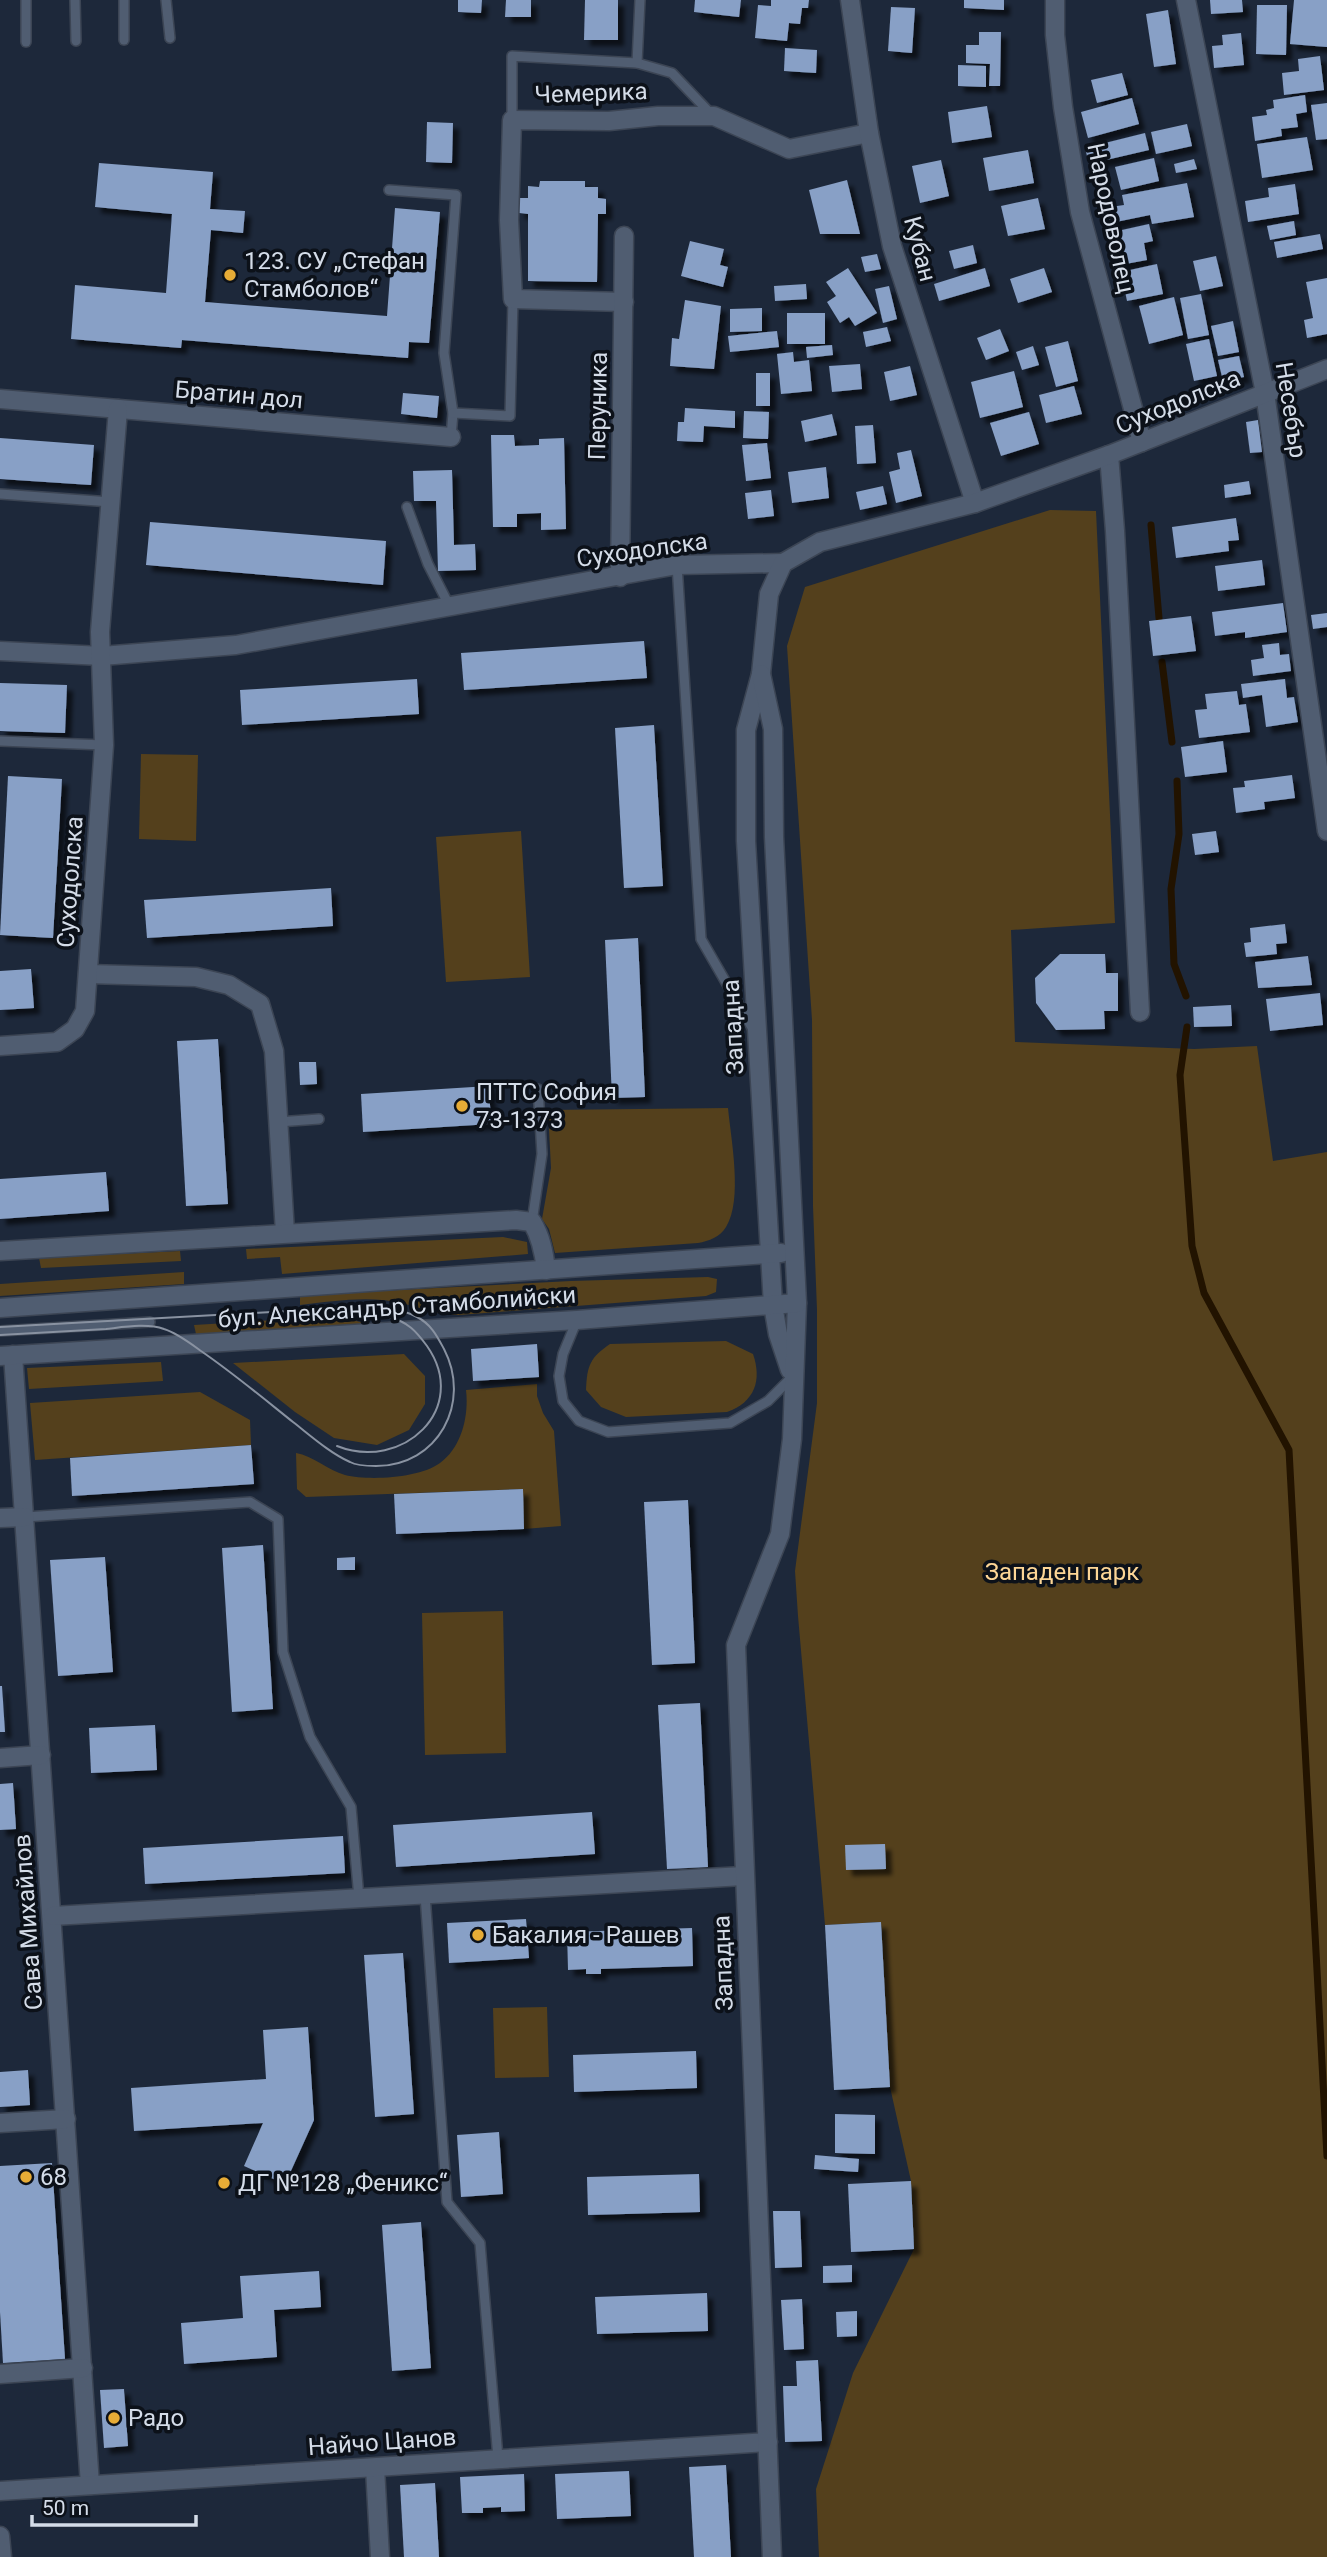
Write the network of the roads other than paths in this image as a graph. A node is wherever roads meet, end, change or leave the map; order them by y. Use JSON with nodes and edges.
{"nodes":[{"id":1,"x":26,"y":0,"type":"edge"},
{"id":2,"x":75,"y":0,"type":"edge"},
{"id":3,"x":124,"y":0,"type":"edge"},
{"id":4,"x":166,"y":0,"type":"edge"},
{"id":5,"x":640,"y":0,"type":"edge"},
{"id":6,"x":850,"y":0,"type":"edge"},
{"id":7,"x":1055,"y":0,"type":"edge"},
{"id":8,"x":1186,"y":0,"type":"edge"},
{"id":9,"x":170,"y":38,"type":"dead end"},
{"id":10,"x":124,"y":40,"type":"dead end"},
{"id":11,"x":76,"y":41,"type":"dead end"},
{"id":12,"x":26,"y":42,"type":"dead end"},
{"id":13,"x":637,"y":63,"type":"junction"},
{"id":14,"x":714,"y":116,"type":"junction"},
{"id":15,"x":512,"y":120,"type":"junction"},
{"id":16,"x":869,"y":133,"type":"junction"},
{"id":17,"x":389,"y":190,"type":"dead end"},
{"id":18,"x":624,"y":236,"type":"dead end"},
{"id":19,"x":513,"y":299,"type":"junction"},
{"id":20,"x":624,"y":302,"type":"junction"},
{"id":21,"x":1327,"y":369,"type":"edge"},
{"id":22,"x":1265,"y":393,"type":"junction"},
{"id":23,"x":0,"y":399,"type":"edge"},
{"id":24,"x":118,"y":409,"type":"junction"},
{"id":25,"x":453,"y":413,"type":"junction"},
{"id":26,"x":451,"y":437,"type":"joint"},
{"id":27,"x":1142,"y":442,"type":"junction"},
{"id":28,"x":1109,"y":455,"type":"junction"},
{"id":29,"x":0,"y":494,"type":"edge"},
{"id":30,"x":111,"y":502,"type":"junction"},
{"id":31,"x":975,"y":502,"type":"junction"},
{"id":32,"x":407,"y":507,"type":"dead end"},
{"id":33,"x":783,"y":563,"type":"junction"},
{"id":34,"x":677,"y":565,"type":"junction"},
{"id":35,"x":620,"y":577,"type":"junction"},
{"id":36,"x":450,"y":607,"type":"junction"},
{"id":37,"x":0,"y":651,"type":"edge"},
{"id":38,"x":102,"y":656,"type":"junction"},
{"id":39,"x":761,"y":674,"type":"junction"},
{"id":40,"x":0,"y":741,"type":"edge"},
{"id":41,"x":104,"y":745,"type":"junction"},
{"id":42,"x":1327,"y":831,"type":"edge"},
{"id":43,"x":88,"y":974,"type":"junction"},
{"id":44,"x":1140,"y":1012,"type":"dead end"},
{"id":45,"x":758,"y":1038,"type":"junction"},
{"id":46,"x":0,"y":1046,"type":"edge"},
{"id":47,"x":538,"y":1089,"type":"dead end"},
{"id":48,"x":319,"y":1119,"type":"dead end"},
{"id":49,"x":278,"y":1122,"type":"junction"},
{"id":50,"x":531,"y":1222,"type":"junction"},
{"id":51,"x":285,"y":1233,"type":"junction"},
{"id":52,"x":0,"y":1251,"type":"edge"},
{"id":53,"x":795,"y":1252,"type":"junction"},
{"id":54,"x":770,"y":1254,"type":"junction"},
{"id":55,"x":546,"y":1270,"type":"junction"},
{"id":56,"x":797,"y":1303,"type":"junction"},
{"id":57,"x":773,"y":1305,"type":"junction"},
{"id":58,"x":0,"y":1308,"type":"edge"},
{"id":59,"x":577,"y":1320,"type":"junction"},
{"id":60,"x":150,"y":1322,"type":"dead end"},
{"id":61,"x":0,"y":1331,"type":"edge"},
{"id":62,"x":7,"y":1356,"type":"edge"},
{"id":63,"x":793,"y":1376,"type":"junction"},
{"id":64,"x":25,"y":1517,"type":"junction"},
{"id":65,"x":0,"y":1518,"type":"edge"},
{"id":66,"x":41,"y":1755,"type":"junction"},
{"id":67,"x":0,"y":1758,"type":"edge"},
{"id":68,"x":744,"y":1877,"type":"junction"},
{"id":69,"x":425,"y":1895,"type":"junction"},
{"id":70,"x":359,"y":1899,"type":"junction"},
{"id":71,"x":52,"y":1916,"type":"junction"},
{"id":72,"x":66,"y":2119,"type":"junction"},
{"id":73,"x":0,"y":2123,"type":"edge"},
{"id":74,"x":83,"y":2368,"type":"junction"},
{"id":75,"x":0,"y":2374,"type":"edge"},
{"id":76,"x":768,"y":2442,"type":"junction"},
{"id":77,"x":498,"y":2458,"type":"junction"},
{"id":78,"x":375,"y":2468,"type":"junction"},
{"id":79,"x":90,"y":2485,"type":"junction"},
{"id":80,"x":0,"y":2491,"type":"edge"},
{"id":81,"x":0,"y":2536,"type":"edge"},
{"id":82,"x":2,"y":2557,"type":"edge"},
{"id":83,"x":380,"y":2557,"type":"edge"},
{"id":84,"x":772,"y":2557,"type":"edge"}],
"edges":[{"from":1,"to":12,"type":"lane"},
{"from":2,"to":11,"type":"lane"},
{"from":3,"to":10,"type":"lane"},
{"from":4,"to":9,"type":"lane"},
{"from":5,"to":13,"type":"lane"},
{"from":6,"to":16,"type":"street","name":"Кубан"},
{"from":7,"to":27,"type":"street","name":"Народоволец"},
{"from":8,"to":22,"type":"street","name":"Несебър"},
{"from":13,"to":14,"type":"lane"},
{"from":13,"to":15,"type":"lane"},
{"from":14,"to":15,"type":"street","name":"Чемерика"},
{"from":14,"to":16,"type":"street","name":"Чемерика"},
{"from":15,"to":19,"type":"street","name":"Чемерика"},
{"from":16,"to":31,"type":"street","name":"Кубан"},
{"from":17,"to":25,"type":"lane","name":"Братин дол"},
{"from":18,"to":20,"type":"street","name":"Перуника"},
{"from":19,"to":20,"type":"street"},
{"from":19,"to":25,"type":"lane"},
{"from":20,"to":35,"type":"street","name":"Перуника"},
{"from":21,"to":22,"type":"street","name":"Суходолска"},
{"from":22,"to":27,"type":"street","name":"Суходолска"},
{"from":22,"to":42,"type":"street","name":"Несебър"},
{"from":23,"to":24,"type":"street","name":"Братин дол"},
{"from":24,"to":26,"type":"street","name":"Братин дол"},
{"from":24,"to":30,"type":"street"},
{"from":25,"to":26,"type":"lane","name":"Братин дол"},
{"from":27,"to":28,"type":"street","name":"Суходолска"},
{"from":28,"to":31,"type":"street","name":"Суходолска"},
{"from":28,"to":44,"type":"street"},
{"from":29,"to":30,"type":"lane"},
{"from":30,"to":38,"type":"street"},
{"from":31,"to":33,"type":"street","name":"Суходолска"},
{"from":32,"to":36,"type":"lane"},
{"from":33,"to":34,"type":"street","name":"Суходолска"},
{"from":33,"to":39,"type":"street","name":"Западна"},
{"from":34,"to":35,"type":"street","name":"Суходолска"},
{"from":34,"to":45,"type":"lane"},
{"from":35,"to":36,"type":"street","name":"Суходолска"},
{"from":36,"to":38,"type":"street","name":"Суходолска"},
{"from":37,"to":38,"type":"street","name":"Суходолска"},
{"from":38,"to":41,"type":"street","name":"Суходолска"},
{"from":39,"to":45,"type":"street","name":"Западна"},
{"from":39,"to":53,"type":"street","name":"Западна"},
{"from":40,"to":41,"type":"lane"},
{"from":41,"to":43,"type":"street","name":"Суходолска"},
{"from":43,"to":46,"type":"street","name":"Суходолска"},
{"from":43,"to":49,"type":"street"},
{"from":45,"to":54,"type":"street","name":"Западна"},
{"from":47,"to":50,"type":"lane"},
{"from":48,"to":49,"type":"lane"},
{"from":49,"to":51,"type":"street"},
{"from":50,"to":51,"type":"street"},
{"from":50,"to":55,"type":"street"},
{"from":51,"to":52,"type":"street"},
{"from":53,"to":54,"type":"street","name":"бул. Александър Стамболийски"},
{"from":53,"to":56,"type":"street","name":"Западна"},
{"from":54,"to":55,"type":"street","name":"бул. Александър Стамболийски"},
{"from":54,"to":57,"type":"street","name":"Западна"},
{"from":55,"to":58,"type":"street","name":"бул. Александър Стамболийски"},
{"from":56,"to":57,"type":"street","name":"бул. Александър Стамболийски"},
{"from":56,"to":63,"type":"street","name":"Западна"},
{"from":57,"to":59,"type":"street","name":"бул. Александър Стамболийски"},
{"from":57,"to":63,"type":"street","name":"Западна"},
{"from":59,"to":62,"type":"street","name":"бул. Александър Стамболийски"},
{"from":59,"to":63,"type":"lane"},
{"from":60,"to":61,"type":"lane"},
{"from":62,"to":64,"type":"street","name":"Сава Михайлов"},
{"from":63,"to":68,"type":"street","name":"Западна"},
{"from":64,"to":65,"type":"street"},
{"from":64,"to":66,"type":"street","name":"Сава Михайлов"},
{"from":64,"to":70,"type":"lane"},
{"from":66,"to":67,"type":"street"},
{"from":66,"to":71,"type":"street","name":"Сава Михайлов"},
{"from":68,"to":69,"type":"street"},
{"from":68,"to":76,"type":"street","name":"Западна"},
{"from":69,"to":70,"type":"street"},
{"from":69,"to":77,"type":"lane"},
{"from":70,"to":71,"type":"street"},
{"from":71,"to":72,"type":"street","name":"Сава Михайлов"},
{"from":72,"to":73,"type":"street"},
{"from":72,"to":74,"type":"street","name":"Сава Михайлов"},
{"from":74,"to":75,"type":"street"},
{"from":74,"to":79,"type":"street","name":"Сава Михайлов"},
{"from":76,"to":77,"type":"street","name":"Найчо Цанов"},
{"from":76,"to":84,"type":"street","name":"Западна"},
{"from":77,"to":78,"type":"street","name":"Найчо Цанов"},
{"from":78,"to":79,"type":"street","name":"Найчо Цанов"},
{"from":78,"to":83,"type":"street"},
{"from":79,"to":80,"type":"street","name":"Найчо Цанов"},
{"from":81,"to":82,"type":"street"}]}
